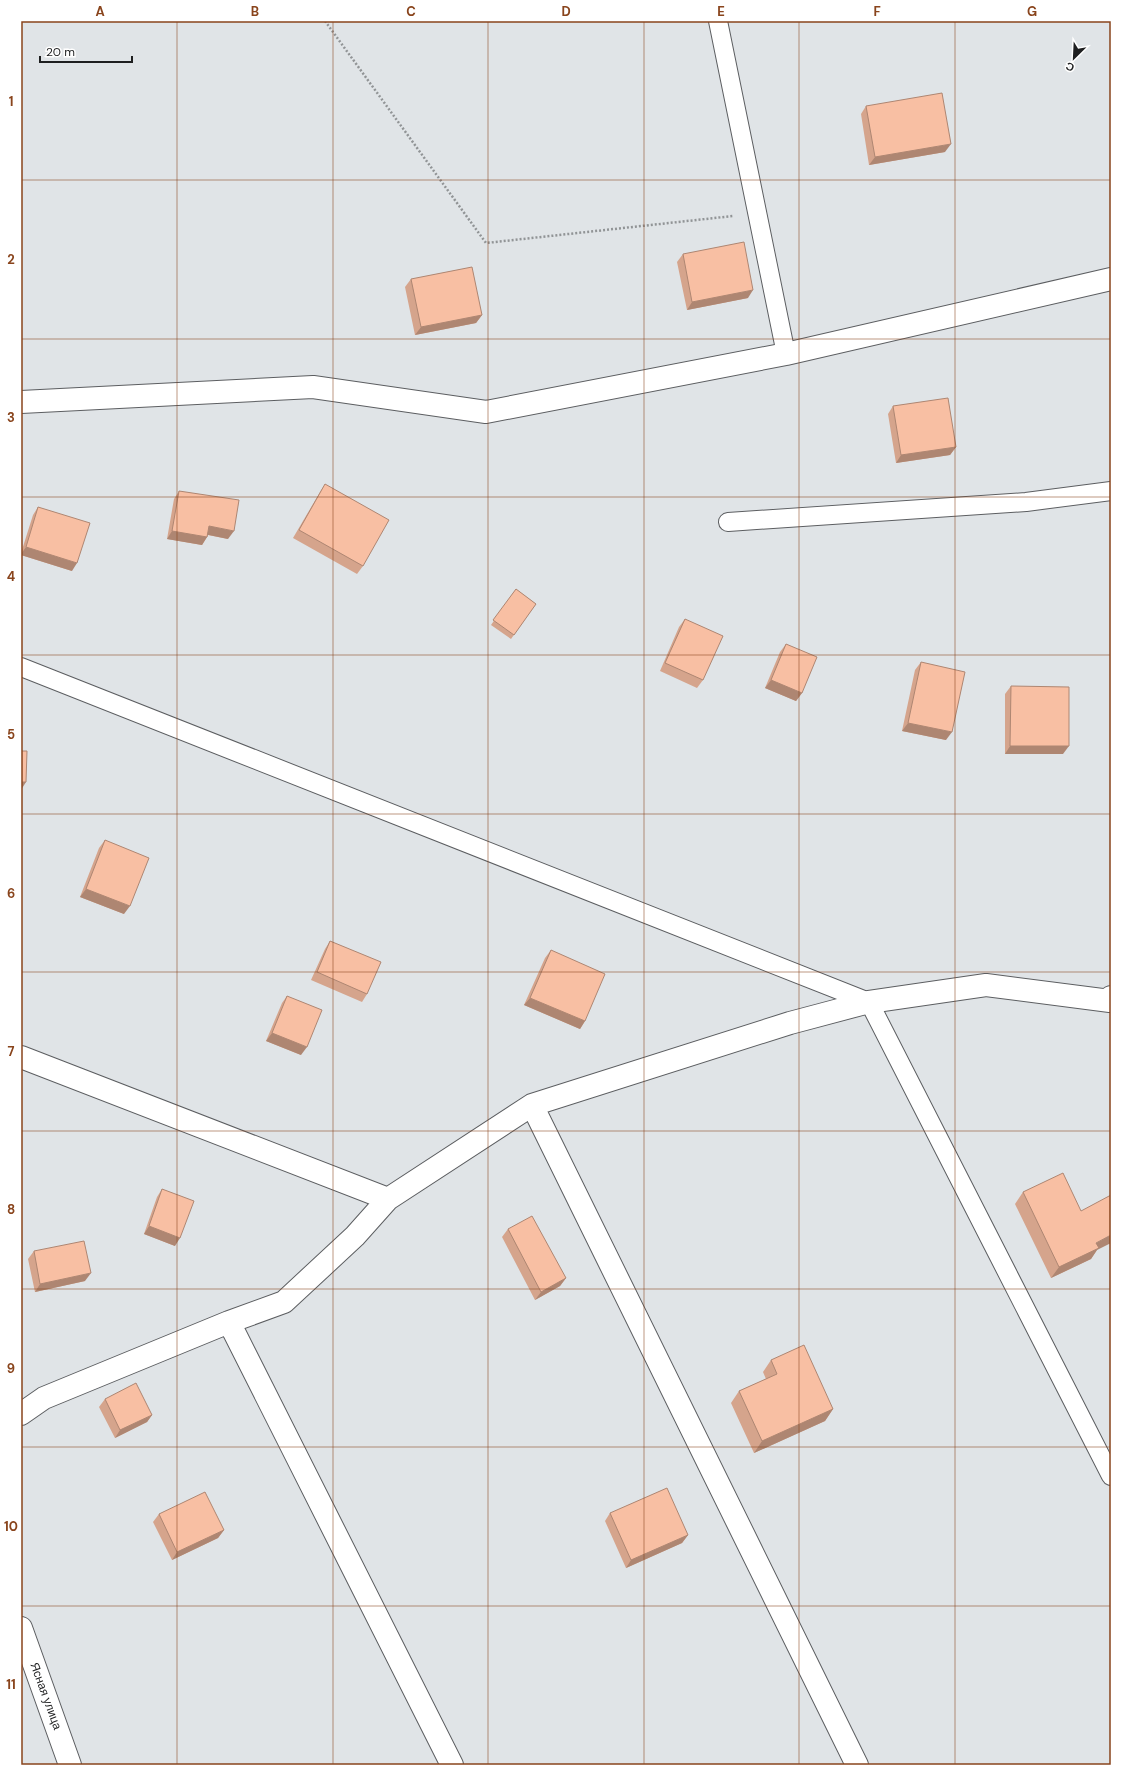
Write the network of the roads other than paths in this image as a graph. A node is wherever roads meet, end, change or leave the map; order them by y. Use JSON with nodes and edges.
{"nodes":[{"id":1,"x":718,"y":21,"type":"edge"},
{"id":2,"x":1111,"y":279,"type":"edge"},
{"id":3,"x":786,"y":354,"type":"junction"},
{"id":4,"x":21,"y":402,"type":"edge"},
{"id":5,"x":1111,"y":491,"type":"edge"},
{"id":6,"x":728,"y":522,"type":"dead end"},
{"id":7,"x":21,"y":667,"type":"edge"},
{"id":8,"x":1111,"y":1000,"type":"edge"},
{"id":9,"x":869,"y":1002,"type":"junction"},
{"id":10,"x":21,"y":1057,"type":"edge"},
{"id":11,"x":532,"y":1105,"type":"junction"},
{"id":12,"x":388,"y":1199,"type":"junction"},
{"id":13,"x":229,"y":1322,"type":"junction"},
{"id":14,"x":21,"y":1414,"type":"edge"},
{"id":15,"x":1111,"y":1476,"type":"edge"},
{"id":16,"x":21,"y":1628,"type":"edge"},
{"id":17,"x":70,"y":1765,"type":"edge"},
{"id":18,"x":452,"y":1765,"type":"edge"},
{"id":19,"x":857,"y":1765,"type":"edge"}],
"edges":[{"from":1,"to":3,"type":"lane"},
{"from":2,"to":3,"type":"street"},
{"from":3,"to":4,"type":"street"},
{"from":5,"to":6,"type":"lane"},
{"from":7,"to":9,"type":"lane"},
{"from":8,"to":9,"type":"street"},
{"from":9,"to":11,"type":"street"},
{"from":9,"to":15,"type":"lane"},
{"from":10,"to":12,"type":"street"},
{"from":11,"to":12,"type":"street"},
{"from":11,"to":19,"type":"street"},
{"from":12,"to":13,"type":"street"},
{"from":13,"to":14,"type":"street"},
{"from":13,"to":18,"type":"street"},
{"from":16,"to":17,"type":"street","name":"Ясная улица"}]}
